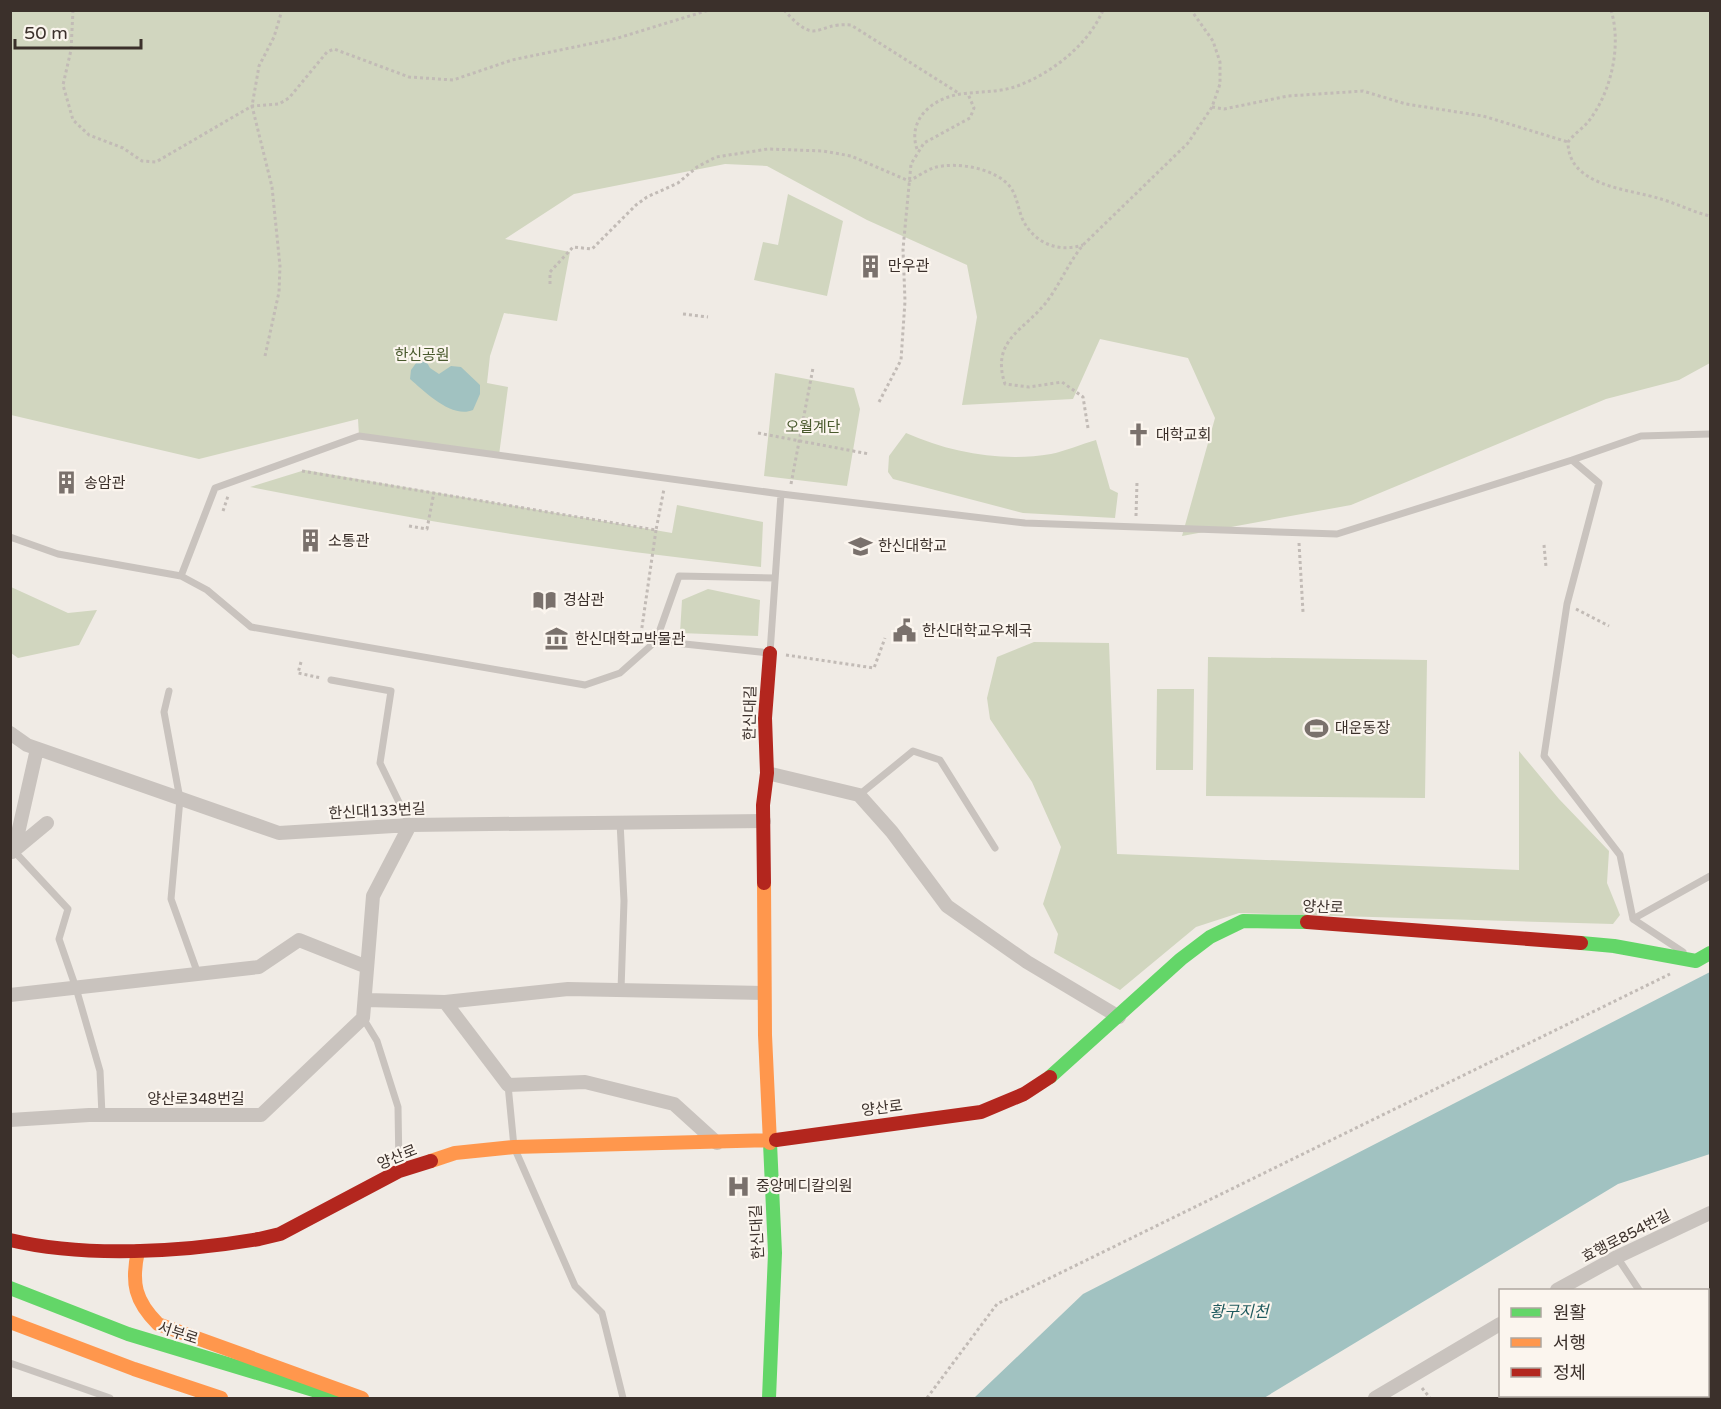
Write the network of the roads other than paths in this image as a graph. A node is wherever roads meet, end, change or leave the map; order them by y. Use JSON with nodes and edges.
{"nodes":[{"id":1,"x":1710,"y":434,"type":"edge"},
{"id":2,"x":1572,"y":460,"type":"junction"},
{"id":3,"x":785,"y":494,"type":"junction"},
{"id":4,"x":10,"y":537,"type":"edge"},
{"id":5,"x":181,"y":576,"type":"junction"},
{"id":6,"x":775,"y":578,"type":"junction"},
{"id":7,"x":656,"y":641,"type":"junction"},
{"id":8,"x":770,"y":653,"type":"junction"},
{"id":9,"x":331,"y":680,"type":"road end"},
{"id":10,"x":169,"y":691,"type":"dead end"},
{"id":11,"x":10,"y":733,"type":"edge"},
{"id":12,"x":37,"y":749,"type":"junction"},
{"id":13,"x":767,"y":773,"type":"junction"},
{"id":14,"x":859,"y":795,"type":"junction"},
{"id":15,"x":180,"y":799,"type":"junction"},
{"id":16,"x":765,"y":821,"type":"junction"},
{"id":17,"x":620,"y":822,"type":"junction"},
{"id":18,"x":47,"y":824,"type":"dead end"},
{"id":19,"x":411,"y":825,"type":"junction"},
{"id":20,"x":995,"y":848,"type":"dead end"},
{"id":21,"x":12,"y":852,"type":"edge"},
{"id":22,"x":1710,"y":876,"type":"edge"},
{"id":23,"x":1633,"y":920,"type":"junction"},
{"id":24,"x":1710,"y":953,"type":"edge"},
{"id":25,"x":1696,"y":961,"type":"junction"},
{"id":26,"x":367,"y":967,"type":"junction"},
{"id":27,"x":198,"y":974,"type":"junction"},
{"id":28,"x":76,"y":988,"type":"junction"},
{"id":29,"x":621,"y":990,"type":"junction"},
{"id":30,"x":764,"y":993,"type":"junction"},
{"id":31,"x":10,"y":995,"type":"edge"},
{"id":32,"x":366,"y":1000,"type":"junction"},
{"id":33,"x":445,"y":1002,"type":"junction"},
{"id":34,"x":1119,"y":1017,"type":"junction"},
{"id":35,"x":363,"y":1018,"type":"junction"},
{"id":36,"x":508,"y":1085,"type":"junction"},
{"id":37,"x":102,"y":1115,"type":"junction"},
{"id":38,"x":10,"y":1120,"type":"edge"},
{"id":39,"x":768,"y":1142,"type":"junction"},
{"id":40,"x":717,"y":1143,"type":"junction"},
{"id":41,"x":514,"y":1147,"type":"junction"},
{"id":42,"x":399,"y":1171,"type":"junction"},
{"id":43,"x":1710,"y":1213,"type":"edge"},
{"id":44,"x":10,"y":1240,"type":"edge"},
{"id":45,"x":138,"y":1251,"type":"junction"},
{"id":46,"x":1617,"y":1257,"type":"junction"},
{"id":47,"x":10,"y":1288,"type":"edge"},
{"id":48,"x":1559,"y":1289,"type":"edge"},
{"id":49,"x":1638,"y":1289,"type":"edge"},
{"id":50,"x":10,"y":1322,"type":"edge"},
{"id":51,"x":1499,"y":1325,"type":"edge"},
{"id":52,"x":10,"y":1363,"type":"edge"},
{"id":53,"x":204,"y":1396,"type":"edge"},
{"id":54,"x":110,"y":1398,"type":"edge"},
{"id":55,"x":221,"y":1398,"type":"edge"},
{"id":56,"x":340,"y":1398,"type":"edge"},
{"id":57,"x":362,"y":1398,"type":"edge"},
{"id":58,"x":623,"y":1398,"type":"edge"},
{"id":59,"x":769,"y":1398,"type":"edge"},
{"id":60,"x":1375,"y":1398,"type":"edge"}],
"edges":[{"from":1,"to":2,"type":"lane"},
{"from":2,"to":3,"type":"lane"},
{"from":2,"to":23,"type":"lane"},
{"from":3,"to":5,"type":"lane"},
{"from":3,"to":6,"type":"lane"},
{"from":4,"to":5,"type":"lane"},
{"from":5,"to":7,"type":"lane"},
{"from":6,"to":7,"type":"lane"},
{"from":6,"to":8,"type":"lane"},
{"from":7,"to":8,"type":"lane"},
{"from":8,"to":13,"type":"main road","name":"한신대길"},
{"from":9,"to":19,"type":"lane"},
{"from":10,"to":15,"type":"lane"},
{"from":11,"to":12,"type":"street","name":"한신대133번길"},
{"from":12,"to":15,"type":"street","name":"한신대133번길"},
{"from":12,"to":21,"type":"street"},
{"from":13,"to":14,"type":"street"},
{"from":13,"to":16,"type":"main road","name":"한신대길"},
{"from":14,"to":20,"type":"lane"},
{"from":14,"to":34,"type":"street"},
{"from":15,"to":19,"type":"street","name":"한신대133번길"},
{"from":15,"to":27,"type":"lane"},
{"from":16,"to":17,"type":"street","name":"한신대133번길"},
{"from":16,"to":30,"type":"main road","name":"한신대길"},
{"from":17,"to":19,"type":"street","name":"한신대133번길"},
{"from":17,"to":29,"type":"lane"},
{"from":18,"to":21,"type":"street"},
{"from":19,"to":26,"type":"street"},
{"from":21,"to":28,"type":"lane"},
{"from":22,"to":23,"type":"lane"},
{"from":23,"to":25,"type":"lane"},
{"from":24,"to":25,"type":"main road"},
{"from":25,"to":34,"type":"main road","name":"양산로"},
{"from":26,"to":27,"type":"street"},
{"from":26,"to":32,"type":"street"},
{"from":27,"to":28,"type":"street"},
{"from":28,"to":31,"type":"street"},
{"from":28,"to":37,"type":"lane"},
{"from":29,"to":30,"type":"street"},
{"from":29,"to":33,"type":"street"},
{"from":30,"to":39,"type":"main road","name":"한신대길"},
{"from":32,"to":33,"type":"street"},
{"from":32,"to":35,"type":"street"},
{"from":33,"to":36,"type":"street"},
{"from":34,"to":39,"type":"main road","name":"양산로"},
{"from":35,"to":37,"type":"street","name":"양산로348번길"},
{"from":35,"to":42,"type":"lane"},
{"from":36,"to":40,"type":"street"},
{"from":36,"to":41,"type":"lane"},
{"from":37,"to":38,"type":"street","name":"양산로348번길"},
{"from":39,"to":40,"type":"main road","name":"양산로"},
{"from":39,"to":59,"type":"main road","name":"한신대길"},
{"from":40,"to":41,"type":"main road","name":"양산로"},
{"from":41,"to":42,"type":"main road","name":"양산로"},
{"from":41,"to":58,"type":"lane"},
{"from":42,"to":45,"type":"main road","name":"양산로"},
{"from":43,"to":46,"type":"street","name":"효행로854번길"},
{"from":44,"to":45,"type":"main road","name":"양산로"},
{"from":45,"to":57,"type":"main road"},
{"from":46,"to":48,"type":"street","name":"효행로854번길"},
{"from":46,"to":49,"type":"lane"},
{"from":47,"to":56,"type":"main road","name":"서부로"},
{"from":50,"to":53,"type":"main road"},
{"from":51,"to":60,"type":"street"},
{"from":52,"to":54,"type":"lane"},
{"from":53,"to":55,"type":"main road"}]}
